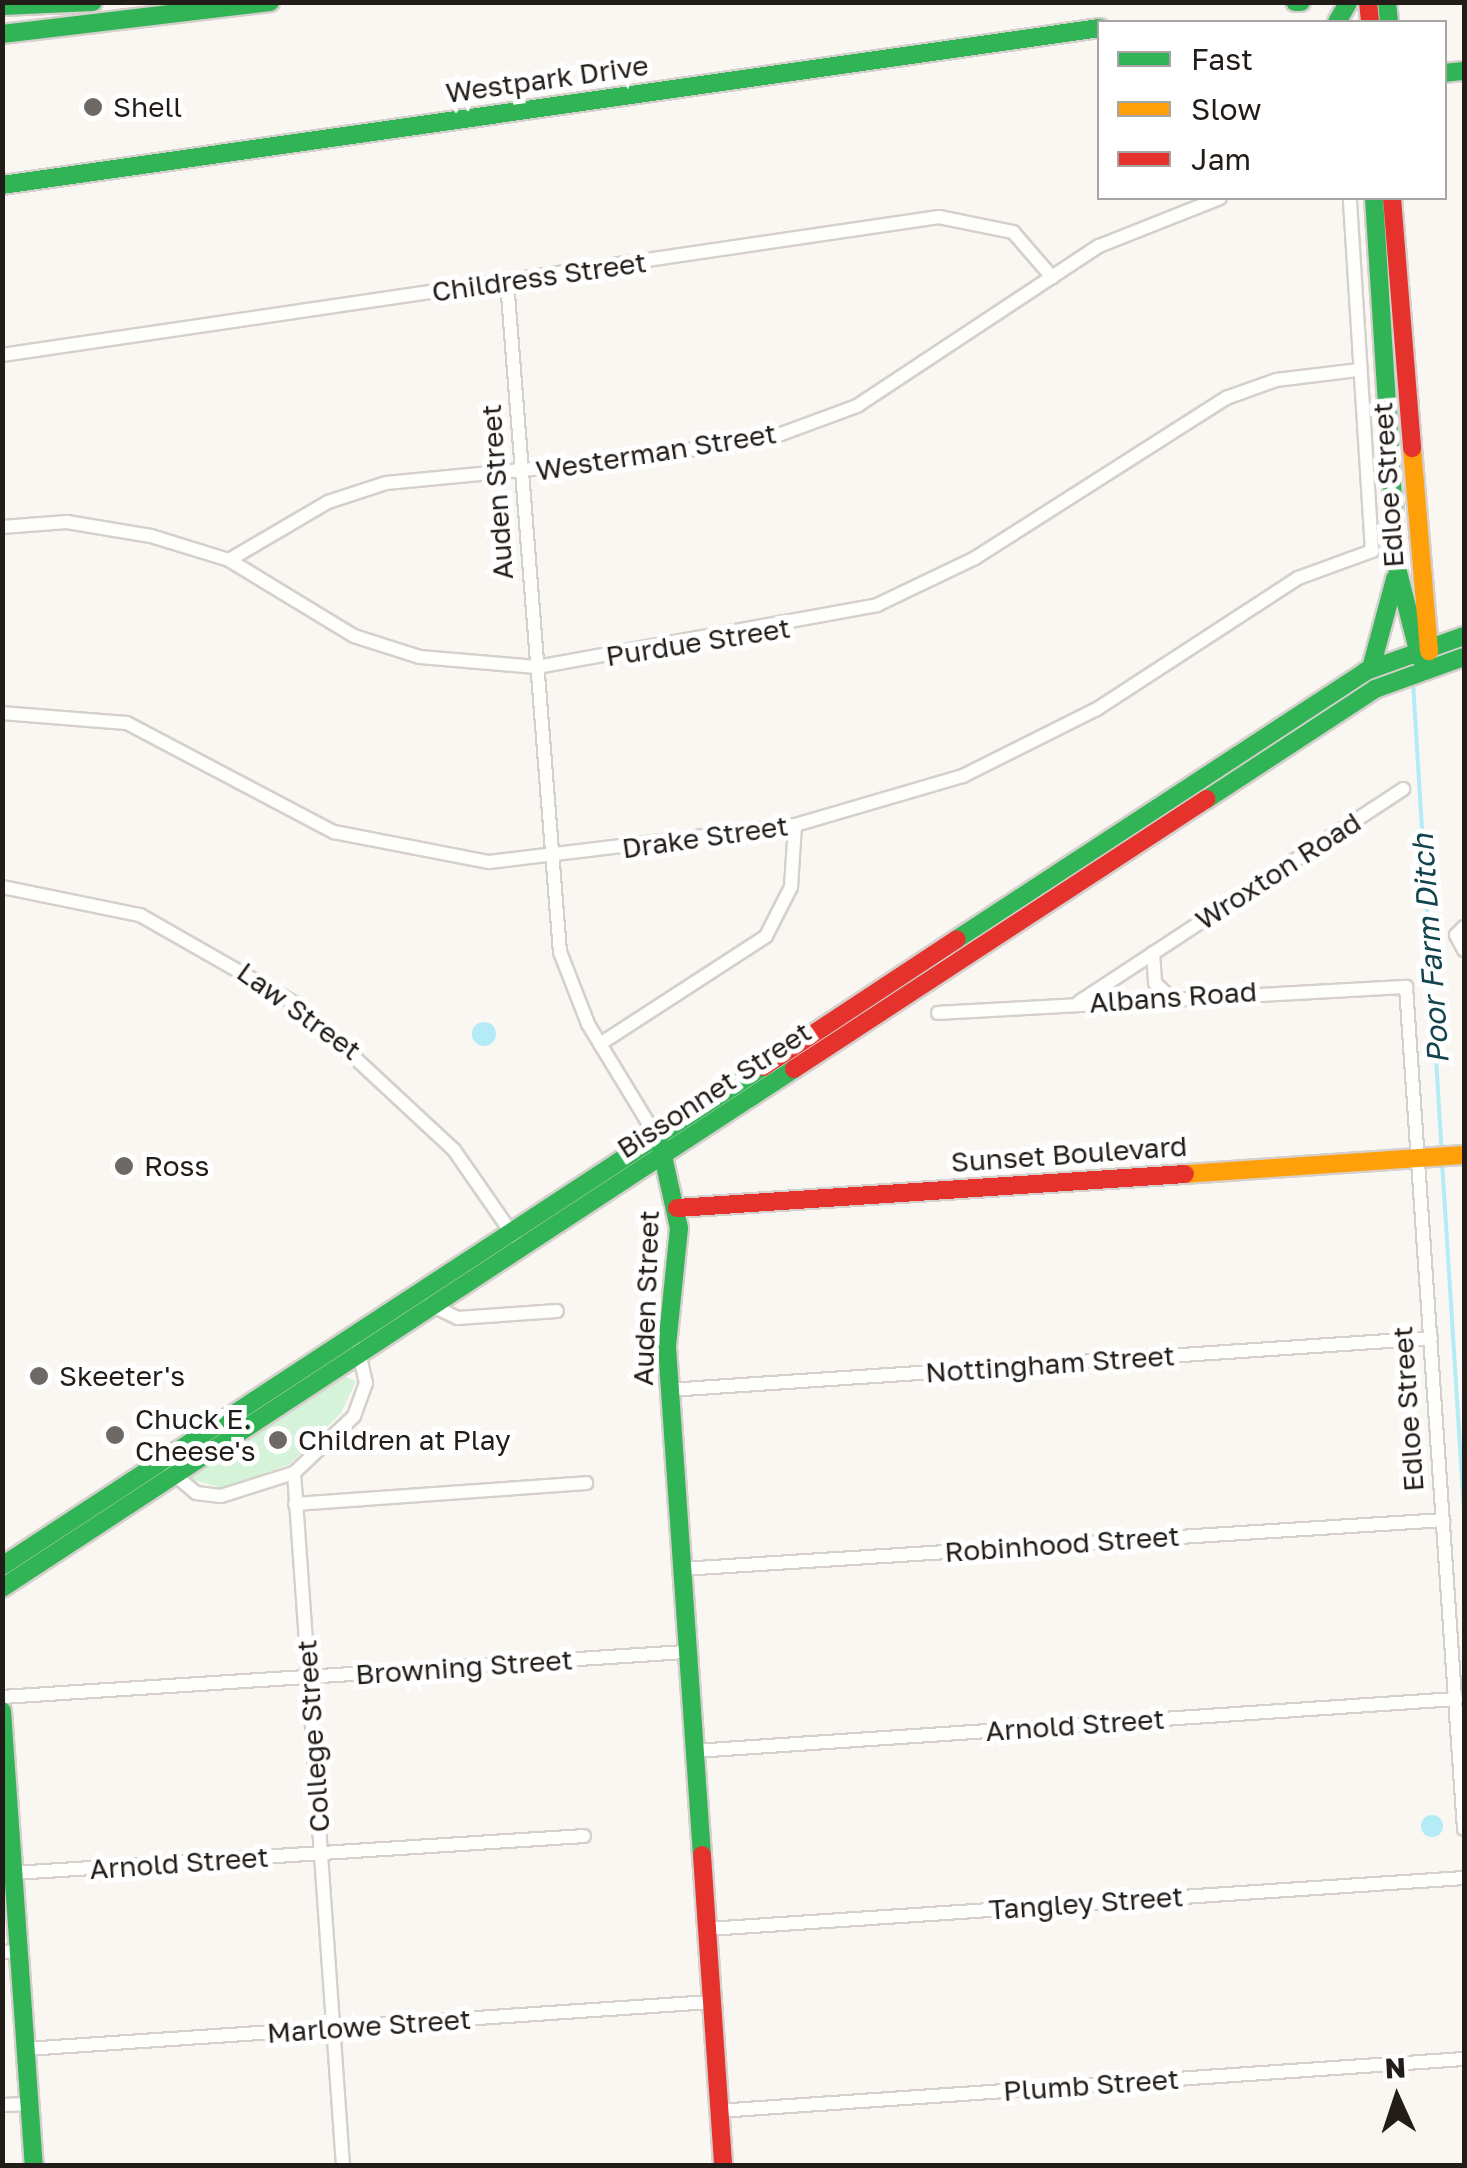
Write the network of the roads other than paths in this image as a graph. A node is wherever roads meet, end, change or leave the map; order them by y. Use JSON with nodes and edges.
{"nodes":[{"id":1,"x":93,"y":2,"type":"edge"},
{"id":2,"x":270,"y":2,"type":"edge"},
{"id":3,"x":2,"y":6,"type":"edge"},
{"id":4,"x":1097,"y":28,"type":"edge"},
{"id":5,"x":2,"y":34,"type":"edge"},
{"id":6,"x":2,"y":185,"type":"edge"},
{"id":7,"x":1214,"y":200,"type":"edge"},
{"id":8,"x":1350,"y":200,"type":"edge"},
{"id":9,"x":1374,"y":200,"type":"edge"},
{"id":10,"x":1394,"y":200,"type":"edge"},
{"id":11,"x":1052,"y":277,"type":"junction"},
{"id":12,"x":508,"y":282,"type":"junction"},
{"id":13,"x":2,"y":355,"type":"edge"},
{"id":14,"x":1406,"y":361,"type":"junction"},
{"id":15,"x":1384,"y":362,"type":"junction"},
{"id":16,"x":1359,"y":370,"type":"junction"},
{"id":17,"x":525,"y":472,"type":"junction"},
{"id":18,"x":2,"y":527,"type":"edge"},
{"id":19,"x":1372,"y":551,"type":"joint"},
{"id":20,"x":229,"y":560,"type":"junction"},
{"id":21,"x":1396,"y":568,"type":"junction"},
{"id":22,"x":1464,"y":636,"type":"edge"},
{"id":23,"x":1423,"y":646,"type":"junction"},
{"id":24,"x":1464,"y":657,"type":"edge"},
{"id":25,"x":537,"y":666,"type":"junction"},
{"id":26,"x":1424,"y":666,"type":"junction"},
{"id":27,"x":1371,"y":668,"type":"junction"},
{"id":28,"x":2,"y":713,"type":"edge"},
{"id":29,"x":1402,"y":789,"type":"dead end"},
{"id":30,"x":1170,"y":800,"type":"junction"},
{"id":31,"x":1181,"y":816,"type":"junction"},
{"id":32,"x":794,"y":825,"type":"junction"},
{"id":33,"x":548,"y":859,"type":"junction"},
{"id":34,"x":2,"y":887,"type":"edge"},
{"id":35,"x":1464,"y":927,"type":"edge"},
{"id":36,"x":1464,"y":950,"type":"edge"},
{"id":37,"x":1153,"y":953,"type":"junction"},
{"id":38,"x":900,"y":976,"type":"junction"},
{"id":39,"x":1406,"y":987,"type":"joint"},
{"id":40,"x":912,"y":993,"type":"junction"},
{"id":41,"x":1170,"y":997,"type":"junction"},
{"id":42,"x":1076,"y":1004,"type":"junction"},
{"id":43,"x":938,"y":1013,"type":"dead end"},
{"id":44,"x":600,"y":1044,"type":"junction"},
{"id":45,"x":656,"y":1136,"type":"junction"},
{"id":46,"x":1461,"y":1155,"type":"edge"},
{"id":47,"x":664,"y":1156,"type":"junction"},
{"id":48,"x":1422,"y":1158,"type":"junction"},
{"id":49,"x":678,"y":1208,"type":"junction"},
{"id":50,"x":512,"y":1232,"type":"junction"},
{"id":51,"x":522,"y":1248,"type":"junction"},
{"id":52,"x":414,"y":1296,"type":"junction"},
{"id":53,"x":434,"y":1307,"type":"junction"},
{"id":54,"x":558,"y":1310,"type":"dead end"},
{"id":55,"x":353,"y":1337,"type":"junction"},
{"id":56,"x":1431,"y":1338,"type":"junction"},
{"id":57,"x":360,"y":1355,"type":"junction"},
{"id":58,"x":670,"y":1390,"type":"junction"},
{"id":59,"x":164,"y":1461,"type":"junction"},
{"id":60,"x":294,"y":1472,"type":"junction"},
{"id":61,"x":175,"y":1477,"type":"junction"},
{"id":62,"x":586,"y":1483,"type":"dead end"},
{"id":63,"x":295,"y":1504,"type":"junction"},
{"id":64,"x":1442,"y":1520,"type":"junction"},
{"id":65,"x":3,"y":1565,"type":"edge"},
{"id":66,"x":682,"y":1568,"type":"junction"},
{"id":67,"x":2,"y":1588,"type":"edge"},
{"id":68,"x":685,"y":1652,"type":"junction"},
{"id":69,"x":309,"y":1678,"type":"junction"},
{"id":70,"x":2,"y":1698,"type":"edge"},
{"id":71,"x":1456,"y":1698,"type":"junction"},
{"id":72,"x":2,"y":1711,"type":"edge"},
{"id":73,"x":695,"y":1751,"type":"junction"},
{"id":74,"x":6,"y":1800,"type":"edge"},
{"id":75,"x":1464,"y":1829,"type":"edge"},
{"id":76,"x":584,"y":1836,"type":"dead end"},
{"id":77,"x":321,"y":1854,"type":"junction"},
{"id":78,"x":14,"y":1873,"type":"junction"},
{"id":79,"x":1464,"y":1878,"type":"edge"},
{"id":80,"x":708,"y":1928,"type":"junction"},
{"id":81,"x":11,"y":1952,"type":"edge"},
{"id":82,"x":711,"y":2002,"type":"junction"},
{"id":83,"x":333,"y":2028,"type":"junction"},
{"id":84,"x":26,"y":2049,"type":"junction"},
{"id":85,"x":1464,"y":2060,"type":"edge"},
{"id":86,"x":30,"y":2104,"type":"junction"},
{"id":87,"x":2,"y":2105,"type":"edge"},
{"id":88,"x":718,"y":2111,"type":"junction"},
{"id":89,"x":34,"y":2166,"type":"edge"},
{"id":90,"x":343,"y":2166,"type":"edge"},
{"id":91,"x":722,"y":2166,"type":"edge"}],
"edges":[{"from":1,"to":3,"type":"main road"},
{"from":2,"to":5,"type":"main road"},
{"from":4,"to":6,"type":"main road","name":"Westpark Drive"},
{"from":7,"to":11,"type":"street","name":"Westerman Street"},
{"from":8,"to":16,"type":"street","name":"Edloe Street"},
{"from":9,"to":15,"type":"main road","name":"Edloe Street"},
{"from":10,"to":14,"type":"main road","name":"Edloe Street"},
{"from":11,"to":12,"type":"street","name":"Childress Street"},
{"from":11,"to":17,"type":"street","name":"Westerman Street"},
{"from":12,"to":13,"type":"street","name":"Childress Street"},
{"from":12,"to":17,"type":"street","name":"Auden Street"},
{"from":14,"to":15,"type":"main road"},
{"from":14,"to":23,"type":"main road","name":"Edloe Street"},
{"from":15,"to":21,"type":"main road","name":"Edloe Street"},
{"from":16,"to":19,"type":"street","name":"Edloe Street"},
{"from":16,"to":25,"type":"street","name":"Purdue Street"},
{"from":17,"to":20,"type":"street","name":"Westerman Street"},
{"from":17,"to":25,"type":"street","name":"Auden Street"},
{"from":18,"to":20,"type":"street","name":"Purdue Street"},
{"from":19,"to":32,"type":"street","name":"Drake Street"},
{"from":20,"to":25,"type":"street","name":"Purdue Street"},
{"from":21,"to":23,"type":"main road","name":"Edloe Street"},
{"from":21,"to":27,"type":"main road","name":"Edloe Street"},
{"from":22,"to":23,"type":"main road","name":"Bissonnet Street"},
{"from":23,"to":26,"type":"main road","name":"Edloe Street"},
{"from":23,"to":27,"type":"main road","name":"Bissonnet Street"},
{"from":24,"to":26,"type":"main road","name":"Bissonnet Street"},
{"from":25,"to":33,"type":"street","name":"Auden Street"},
{"from":26,"to":31,"type":"main road","name":"Bissonnet Street"},
{"from":27,"to":30,"type":"main road","name":"Bissonnet Street"},
{"from":28,"to":33,"type":"street","name":"Drake Street"},
{"from":29,"to":37,"type":"street","name":"Wroxton Road"},
{"from":30,"to":31,"type":"main road"},
{"from":30,"to":38,"type":"main road","name":"Bissonnet Street"},
{"from":31,"to":40,"type":"main road","name":"Bissonnet Street"},
{"from":32,"to":33,"type":"street","name":"Drake Street"},
{"from":32,"to":44,"type":"street"},
{"from":33,"to":44,"type":"street","name":"Auden Street"},
{"from":34,"to":50,"type":"street","name":"Law Street"},
{"from":35,"to":36,"type":"street"},
{"from":37,"to":41,"type":"street"},
{"from":37,"to":42,"type":"street","name":"Wroxton Road"},
{"from":38,"to":40,"type":"main road"},
{"from":38,"to":45,"type":"main road","name":"Bissonnet Street"},
{"from":39,"to":41,"type":"street","name":"Albans Road"},
{"from":39,"to":48,"type":"street","name":"Edloe Street"},
{"from":40,"to":47,"type":"main road","name":"Bissonnet Street"},
{"from":41,"to":42,"type":"street","name":"Albans Road"},
{"from":42,"to":43,"type":"street","name":"Albans Road"},
{"from":44,"to":45,"type":"street","name":"Auden Street"},
{"from":45,"to":47,"type":"main road","name":"Auden Street"},
{"from":45,"to":50,"type":"main road","name":"Bissonnet Street"},
{"from":46,"to":48,"type":"main road","name":"Sunset Boulevard"},
{"from":47,"to":49,"type":"main road","name":"Auden Street"},
{"from":47,"to":51,"type":"main road","name":"Bissonnet Street"},
{"from":48,"to":49,"type":"main road","name":"Sunset Boulevard"},
{"from":48,"to":56,"type":"street","name":"Edloe Street"},
{"from":49,"to":58,"type":"main road","name":"Auden Street"},
{"from":50,"to":51,"type":"street","name":"Law Street"},
{"from":50,"to":52,"type":"main road","name":"Bissonnet Street"},
{"from":51,"to":53,"type":"main road","name":"Bissonnet Street"},
{"from":52,"to":53,"type":"street"},
{"from":52,"to":55,"type":"main road","name":"Bissonnet Street"},
{"from":53,"to":54,"type":"street"},
{"from":53,"to":57,"type":"main road","name":"Bissonnet Street"},
{"from":55,"to":57,"type":"street"},
{"from":55,"to":59,"type":"main road","name":"Bissonnet Street"},
{"from":56,"to":58,"type":"street","name":"Nottingham Street"},
{"from":56,"to":64,"type":"street","name":"Edloe Street"},
{"from":57,"to":60,"type":"street"},
{"from":57,"to":61,"type":"main road","name":"Bissonnet Street"},
{"from":58,"to":66,"type":"main road","name":"Auden Street"},
{"from":59,"to":61,"type":"street"},
{"from":59,"to":65,"type":"main road","name":"Bissonnet Street"},
{"from":60,"to":61,"type":"street"},
{"from":60,"to":63,"type":"street","name":"College Street"},
{"from":61,"to":67,"type":"main road","name":"Bissonnet Street"},
{"from":62,"to":63,"type":"street"},
{"from":63,"to":69,"type":"street","name":"College Street"},
{"from":64,"to":66,"type":"street","name":"Robinhood Street"},
{"from":64,"to":71,"type":"street","name":"Edloe Street"},
{"from":66,"to":68,"type":"main road","name":"Auden Street"},
{"from":68,"to":69,"type":"street","name":"Browning Street"},
{"from":68,"to":73,"type":"main road","name":"Auden Street"},
{"from":69,"to":70,"type":"street","name":"Browning Street"},
{"from":69,"to":77,"type":"street","name":"College Street"},
{"from":71,"to":73,"type":"street","name":"Arnold Street"},
{"from":71,"to":75,"type":"street","name":"Edloe Street"},
{"from":72,"to":74,"type":"main road"},
{"from":73,"to":80,"type":"main road","name":"Auden Street"},
{"from":74,"to":78,"type":"main road"},
{"from":76,"to":77,"type":"street","name":"Arnold Street"},
{"from":77,"to":78,"type":"street","name":"Arnold Street"},
{"from":77,"to":83,"type":"street","name":"College Street"},
{"from":78,"to":81,"type":"main road"},
{"from":79,"to":80,"type":"street","name":"Tangley Street"},
{"from":80,"to":82,"type":"main road","name":"Auden Street"},
{"from":81,"to":84,"type":"main road"},
{"from":82,"to":83,"type":"street","name":"Marlowe Street"},
{"from":82,"to":88,"type":"main road","name":"Auden Street"},
{"from":83,"to":84,"type":"street","name":"Marlowe Street"},
{"from":83,"to":90,"type":"street","name":"College Street"},
{"from":84,"to":86,"type":"main road"},
{"from":85,"to":88,"type":"street","name":"Plumb Street"},
{"from":86,"to":87,"type":"street"},
{"from":86,"to":89,"type":"main road"},
{"from":88,"to":91,"type":"main road","name":"Auden Street"}]}
